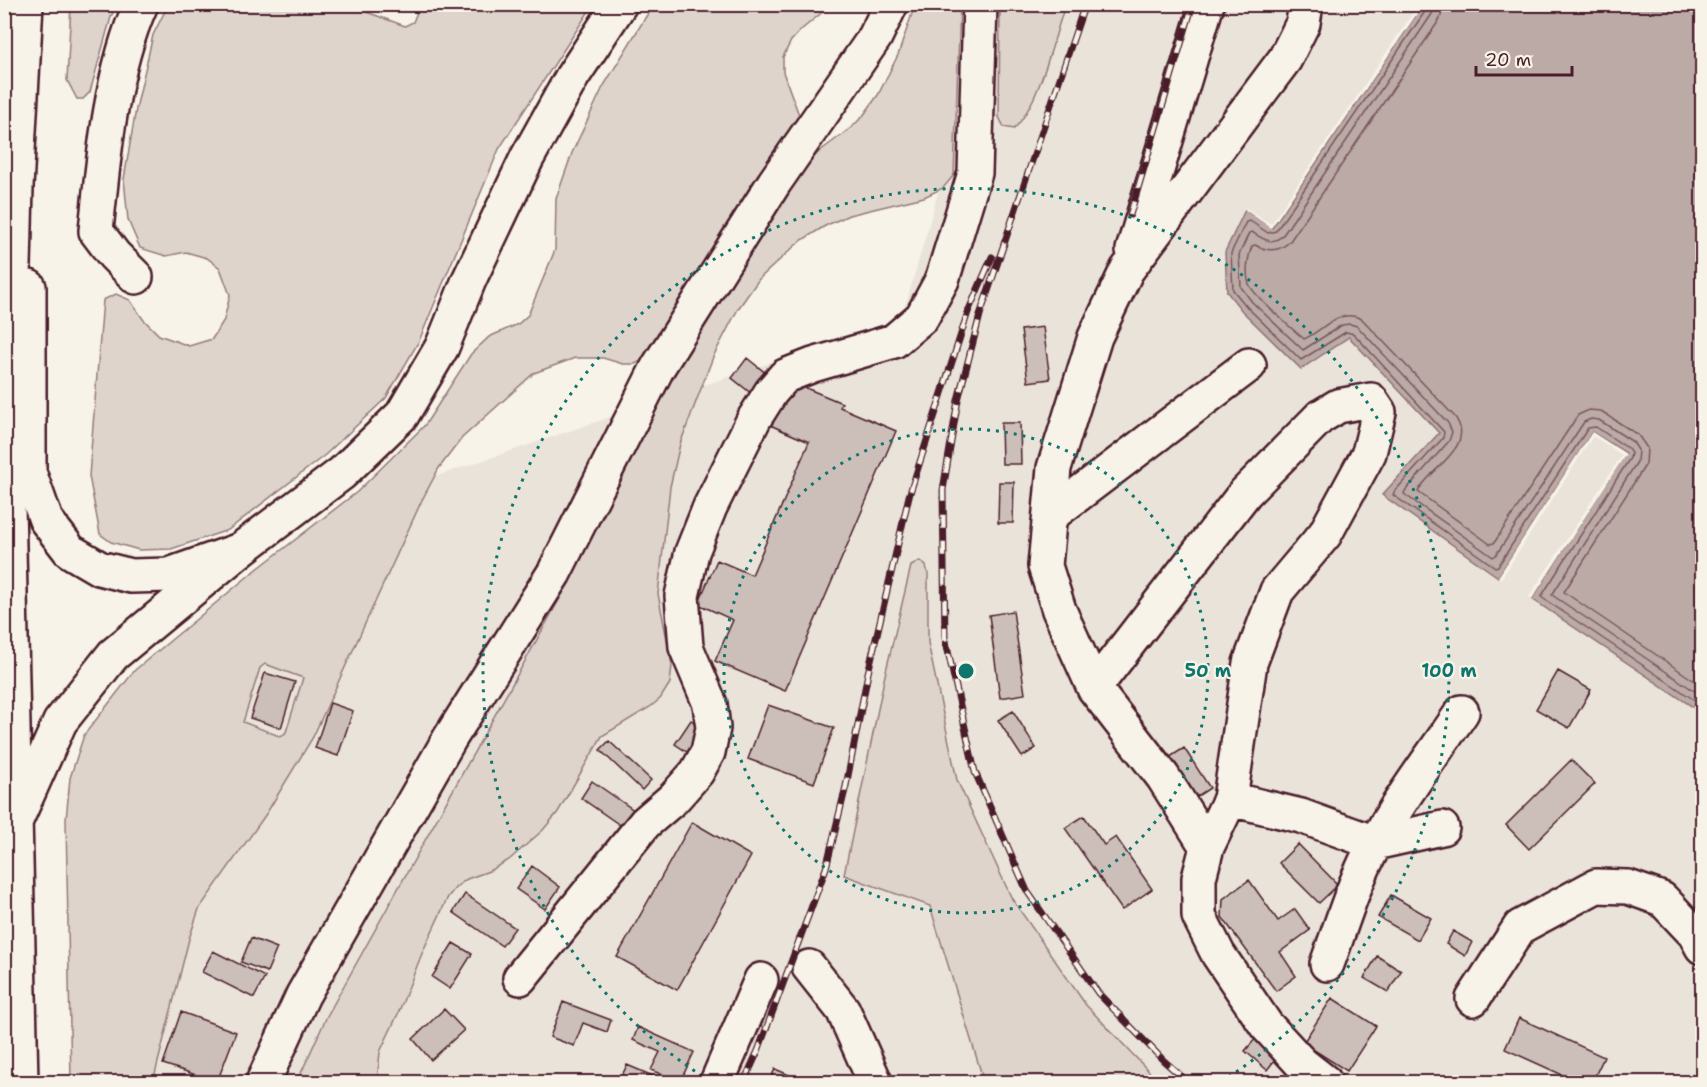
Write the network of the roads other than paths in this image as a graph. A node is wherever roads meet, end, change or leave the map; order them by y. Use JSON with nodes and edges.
{"nodes":[{"id":1,"x":26,"y":4,"type":"edge"},
{"id":2,"x":141,"y":4,"type":"edge"},
{"id":3,"x":620,"y":4,"type":"edge"},
{"id":4,"x":891,"y":4,"type":"edge"},
{"id":5,"x":980,"y":4,"type":"edge"},
{"id":6,"x":1208,"y":4,"type":"edge"},
{"id":7,"x":1306,"y":4,"type":"edge"},
{"id":8,"x":16,"y":187,"type":"junction"},
{"id":9,"x":1127,"y":270,"type":"junction"},
{"id":10,"x":135,"y":277,"type":"dead end"},
{"id":11,"x":1249,"y":366,"type":"dead end"},
{"id":12,"x":1051,"y":515,"type":"junction"},
{"id":13,"x":240,"y":550,"type":"junction"},
{"id":14,"x":1094,"y":688,"type":"junction"},
{"id":15,"x":1462,"y":712,"type":"dead end"},
{"id":16,"x":1230,"y":799,"type":"junction"},
{"id":17,"x":14,"y":825,"type":"junction"},
{"id":18,"x":1442,"y":828,"type":"dead end"},
{"id":19,"x":1375,"y":843,"type":"junction"},
{"id":20,"x":1207,"y":848,"type":"junction"},
{"id":21,"x":1702,"y":948,"type":"edge"},
{"id":22,"x":1327,"y":964,"type":"dead end"},
{"id":23,"x":810,"y":967,"type":"dead end"},
{"id":24,"x":520,"y":978,"type":"dead end"},
{"id":25,"x":761,"y":980,"type":"dead end"},
{"id":26,"x":1473,"y":999,"type":"dead end"},
{"id":27,"x":21,"y":1083,"type":"edge"},
{"id":28,"x":263,"y":1083,"type":"edge"},
{"id":29,"x":717,"y":1083,"type":"edge"},
{"id":30,"x":875,"y":1083,"type":"edge"},
{"id":31,"x":1325,"y":1083,"type":"edge"}],
"edges":[{"from":1,"to":8,"type":"main road"},
{"from":2,"to":10,"type":"main road"},
{"from":3,"to":13,"type":"main road"},
{"from":4,"to":28,"type":"main road"},
{"from":5,"to":24,"type":"main road"},
{"from":6,"to":9,"type":"main road"},
{"from":7,"to":9,"type":"main road"},
{"from":8,"to":13,"type":"main road"},
{"from":8,"to":17,"type":"main road"},
{"from":9,"to":12,"type":"main road"},
{"from":11,"to":12,"type":"main road"},
{"from":12,"to":14,"type":"main road"},
{"from":13,"to":17,"type":"main road"},
{"from":14,"to":16,"type":"main road"},
{"from":14,"to":20,"type":"main road"},
{"from":15,"to":19,"type":"main road"},
{"from":16,"to":19,"type":"main road"},
{"from":16,"to":20,"type":"main road"},
{"from":17,"to":27,"type":"main road"},
{"from":18,"to":19,"type":"main road"},
{"from":19,"to":22,"type":"main road"},
{"from":20,"to":31,"type":"main road"},
{"from":21,"to":26,"type":"main road"},
{"from":23,"to":30,"type":"main road"},
{"from":25,"to":29,"type":"main road"}]}
